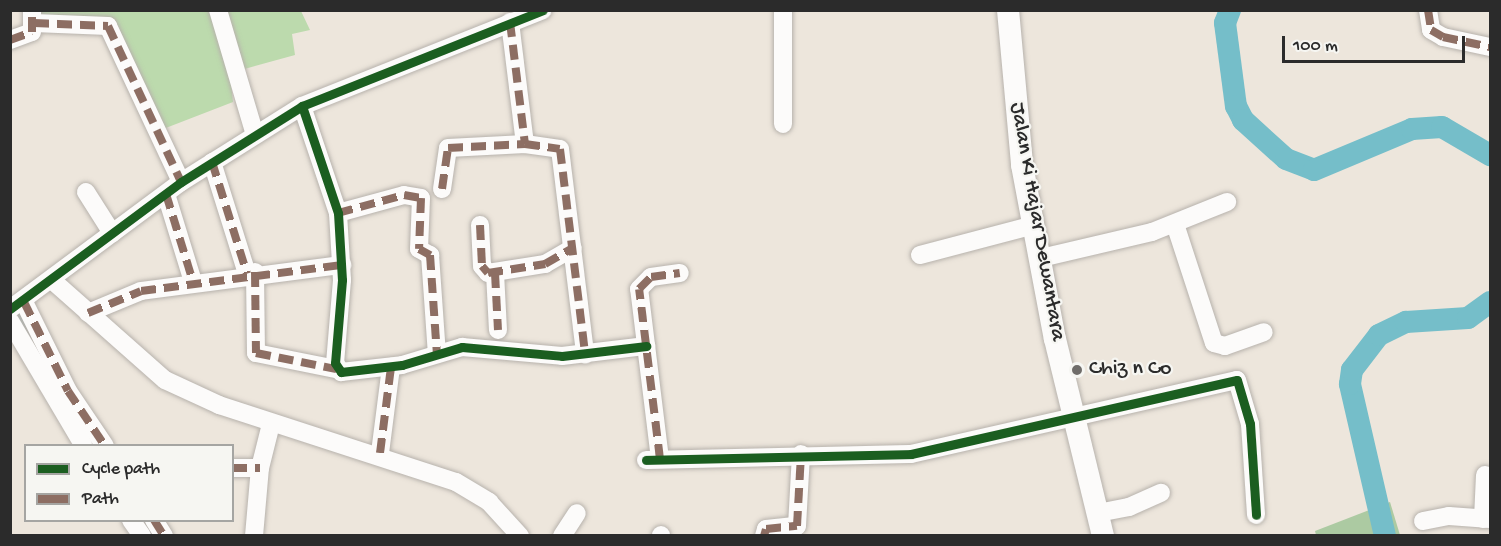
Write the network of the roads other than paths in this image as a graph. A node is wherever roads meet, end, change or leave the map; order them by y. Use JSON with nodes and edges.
{"nodes":[{"id":1,"x":218,"y":10,"type":"edge"},
{"id":2,"x":543,"y":10,"type":"edge"},
{"id":3,"x":783,"y":10,"type":"edge"},
{"id":4,"x":1008,"y":10,"type":"edge"},
{"id":5,"x":1428,"y":10,"type":"edge"},
{"id":6,"x":33,"y":17,"type":"edge"},
{"id":7,"x":500,"y":20,"type":"edge"},
{"id":8,"x":10,"y":40,"type":"edge"},
{"id":9,"x":1491,"y":47,"type":"edge"},
{"id":10,"x":302,"y":106,"type":"junction"},
{"id":11,"x":783,"y":124,"type":"dead end"},
{"id":12,"x":255,"y":135,"type":"junction"},
{"id":13,"x":525,"y":144,"type":"junction"},
{"id":14,"x":212,"y":162,"type":"junction"},
{"id":15,"x":181,"y":183,"type":"junction"},
{"id":16,"x":442,"y":189,"type":"dead end"},
{"id":17,"x":86,"y":192,"type":"dead end"},
{"id":18,"x":166,"y":194,"type":"junction"},
{"id":19,"x":1227,"y":202,"type":"dead end"},
{"id":20,"x":338,"y":213,"type":"junction"},
{"id":21,"x":1174,"y":224,"type":"junction"},
{"id":22,"x":480,"y":225,"type":"dead end"},
{"id":23,"x":1034,"y":225,"type":"junction"},
{"id":24,"x":112,"y":234,"type":"junction"},
{"id":25,"x":573,"y":248,"type":"junction"},
{"id":26,"x":920,"y":255,"type":"dead end"},
{"id":27,"x":1041,"y":258,"type":"junction"},
{"id":28,"x":342,"y":265,"type":"junction"},
{"id":29,"x":251,"y":273,"type":"junction"},
{"id":30,"x":495,"y":273,"type":"junction"},
{"id":31,"x":680,"y":273,"type":"dead end"},
{"id":32,"x":53,"y":281,"type":"junction"},
{"id":33,"x":193,"y":282,"type":"junction"},
{"id":34,"x":18,"y":305,"type":"edge"},
{"id":35,"x":94,"y":310,"type":"junction"},
{"id":36,"x":10,"y":321,"type":"edge"},
{"id":37,"x":498,"y":330,"type":"dead end"},
{"id":38,"x":1264,"y":332,"type":"dead end"},
{"id":39,"x":646,"y":346,"type":"junction"},
{"id":40,"x":437,"y":354,"type":"junction"},
{"id":41,"x":585,"y":354,"type":"junction"},
{"id":42,"x":391,"y":367,"type":"junction"},
{"id":43,"x":336,"y":369,"type":"junction"},
{"id":44,"x":1076,"y":418,"type":"junction"},
{"id":45,"x":271,"y":424,"type":"junction"},
{"id":46,"x":83,"y":444,"type":"edge"},
{"id":47,"x":104,"y":444,"type":"edge"},
{"id":48,"x":380,"y":453,"type":"junction"},
{"id":49,"x":801,"y":454,"type":"junction"},
{"id":50,"x":234,"y":468,"type":"edge"},
{"id":51,"x":260,"y":468,"type":"junction"},
{"id":52,"x":1485,"y":475,"type":"dead end"},
{"id":53,"x":1161,"y":493,"type":"dead end"},
{"id":54,"x":577,"y":513,"type":"dead end"},
{"id":55,"x":1098,"y":513,"type":"junction"},
{"id":56,"x":1256,"y":515,"type":"dead end"},
{"id":57,"x":1487,"y":519,"type":"edge"},
{"id":58,"x":132,"y":522,"type":"edge"},
{"id":59,"x":155,"y":522,"type":"edge"},
{"id":60,"x":1423,"y":522,"type":"dead end"},
{"id":61,"x":141,"y":536,"type":"edge"},
{"id":62,"x":164,"y":536,"type":"edge"},
{"id":63,"x":254,"y":536,"type":"edge"},
{"id":64,"x":520,"y":536,"type":"edge"},
{"id":65,"x":561,"y":536,"type":"edge"},
{"id":66,"x":765,"y":536,"type":"edge"},
{"id":67,"x":1103,"y":536,"type":"edge"}],
"edges":[{"from":1,"to":12,"type":"street"},
{"from":2,"to":7,"type":"street"},
{"from":3,"to":11,"type":"street"},
{"from":4,"to":23,"type":"main road","name":"Jalan Ki Hajar Dewantara"},
{"from":5,"to":9,"type":"street"},
{"from":6,"to":8,"type":"street"},
{"from":6,"to":15,"type":"street"},
{"from":7,"to":10,"type":"street"},
{"from":7,"to":13,"type":"street"},
{"from":10,"to":12,"type":"street"},
{"from":10,"to":20,"type":"street"},
{"from":12,"to":14,"type":"street"},
{"from":13,"to":16,"type":"street"},
{"from":13,"to":25,"type":"street"},
{"from":14,"to":15,"type":"street"},
{"from":14,"to":29,"type":"street"},
{"from":15,"to":18,"type":"street"},
{"from":17,"to":24,"type":"street"},
{"from":18,"to":24,"type":"street"},
{"from":18,"to":33,"type":"street"},
{"from":19,"to":21,"type":"street"},
{"from":20,"to":28,"type":"street"},
{"from":20,"to":40,"type":"street"},
{"from":21,"to":27,"type":"street"},
{"from":21,"to":38,"type":"street"},
{"from":22,"to":30,"type":"street"},
{"from":23,"to":26,"type":"street"},
{"from":23,"to":27,"type":"main road","name":"Jalan Ki Hajar Dewantara"},
{"from":24,"to":32,"type":"street"},
{"from":25,"to":30,"type":"street"},
{"from":25,"to":41,"type":"street"},
{"from":27,"to":44,"type":"main road","name":"Jalan Ki Hajar Dewantara"},
{"from":28,"to":29,"type":"street"},
{"from":28,"to":43,"type":"street"},
{"from":29,"to":33,"type":"street"},
{"from":29,"to":43,"type":"street"},
{"from":30,"to":37,"type":"street"},
{"from":31,"to":39,"type":"street"},
{"from":32,"to":34,"type":"street"},
{"from":32,"to":35,"type":"street"},
{"from":33,"to":35,"type":"street"},
{"from":34,"to":47,"type":"street"},
{"from":35,"to":45,"type":"street"},
{"from":36,"to":46,"type":"street"},
{"from":39,"to":41,"type":"street"},
{"from":39,"to":49,"type":"street"},
{"from":40,"to":41,"type":"street"},
{"from":40,"to":42,"type":"street"},
{"from":42,"to":43,"type":"street"},
{"from":42,"to":48,"type":"street"},
{"from":44,"to":49,"type":"street"},
{"from":44,"to":55,"type":"main road","name":"Jalan Ki Hajar Dewantara"},
{"from":44,"to":56,"type":"street"},
{"from":45,"to":48,"type":"street"},
{"from":45,"to":51,"type":"street"},
{"from":48,"to":64,"type":"street"},
{"from":49,"to":66,"type":"street"},
{"from":50,"to":51,"type":"street"},
{"from":51,"to":63,"type":"street"},
{"from":52,"to":57,"type":"street"},
{"from":53,"to":55,"type":"street"},
{"from":54,"to":65,"type":"street"},
{"from":55,"to":67,"type":"main road","name":"Jalan Ki Hajar Dewantara"},
{"from":57,"to":60,"type":"street"},
{"from":58,"to":61,"type":"street"},
{"from":59,"to":62,"type":"street"}]}
